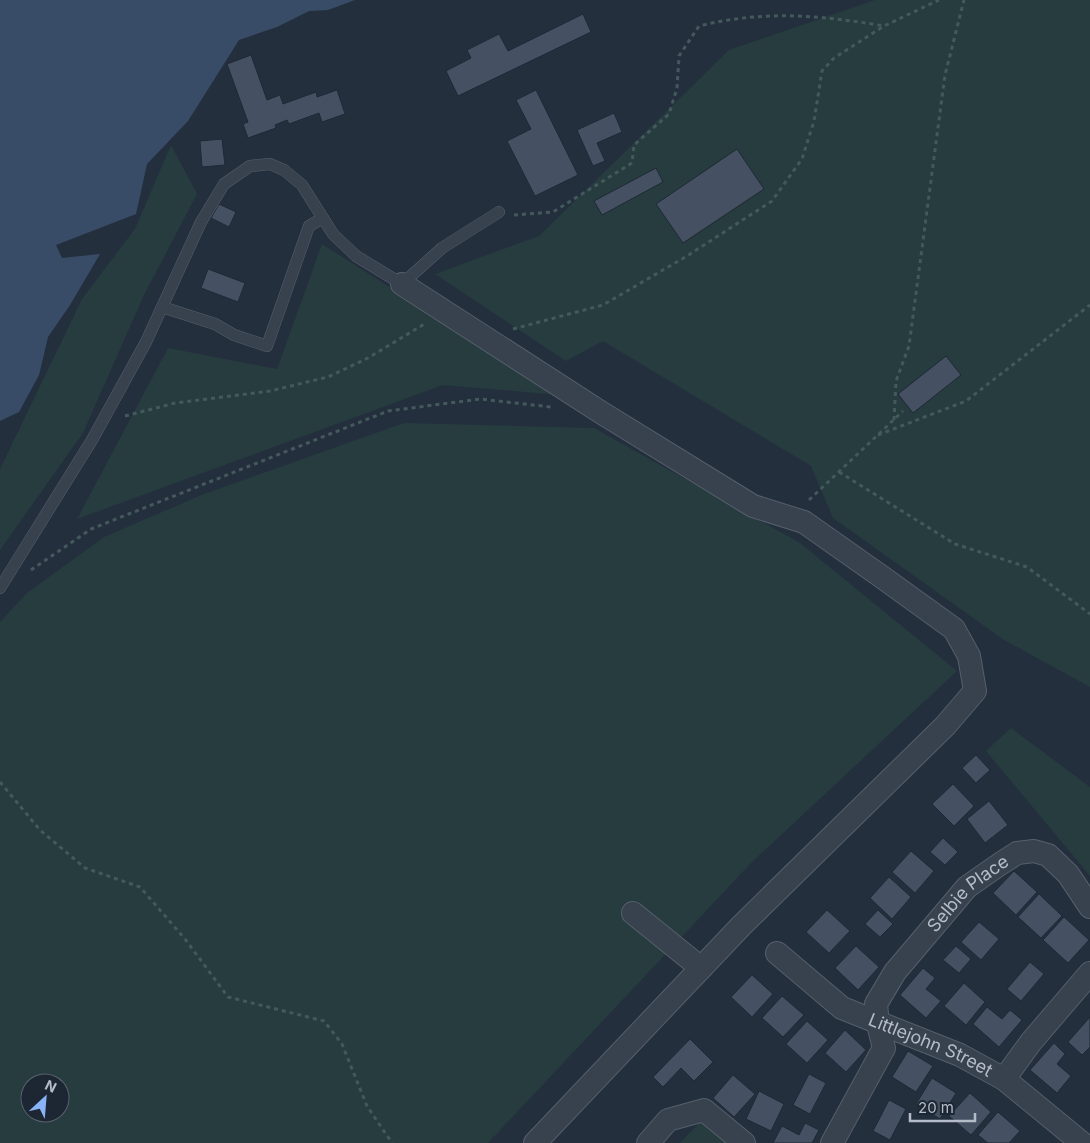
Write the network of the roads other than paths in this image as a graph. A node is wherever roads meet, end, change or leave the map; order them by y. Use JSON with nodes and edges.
{"nodes":[{"id":1,"x":499,"y":212,"type":"road end"},
{"id":2,"x":323,"y":218,"type":"junction"},
{"id":3,"x":402,"y":284,"type":"junction"},
{"id":4,"x":162,"y":307,"type":"junction"},
{"id":5,"x":0,"y":588,"type":"edge"},
{"id":6,"x":1090,"y":907,"type":"edge"},
{"id":7,"x":633,"y":913,"type":"dead end"},
{"id":8,"x":777,"y":953,"type":"dead end"},
{"id":9,"x":701,"y":968,"type":"junction"},
{"id":10,"x":1090,"y":973,"type":"edge"},
{"id":11,"x":878,"y":1024,"type":"junction"},
{"id":12,"x":1004,"y":1079,"type":"junction"},
{"id":13,"x":535,"y":1143,"type":"edge"},
{"id":14,"x":648,"y":1143,"type":"edge"},
{"id":15,"x":744,"y":1143,"type":"edge"},
{"id":16,"x":832,"y":1143,"type":"edge"},
{"id":17,"x":1082,"y":1143,"type":"edge"}],
"edges":[{"from":1,"to":3,"type":"lane"},
{"from":2,"to":3,"type":"lane"},
{"from":2,"to":4,"type":"lane"},
{"from":2,"to":4,"type":"lane"},
{"from":3,"to":9,"type":"street"},
{"from":4,"to":5,"type":"lane"},
{"from":6,"to":11,"type":"street","name":"Selbie Place"},
{"from":7,"to":9,"type":"street"},
{"from":8,"to":11,"type":"street","name":"Littlejohn Street"},
{"from":9,"to":13,"type":"street"},
{"from":10,"to":12,"type":"street"},
{"from":11,"to":12,"type":"street","name":"Littlejohn Street"},
{"from":11,"to":16,"type":"street","name":"Selbie Place"},
{"from":12,"to":17,"type":"street","name":"Littlejohn Street"},
{"from":14,"to":15,"type":"street"}]}
